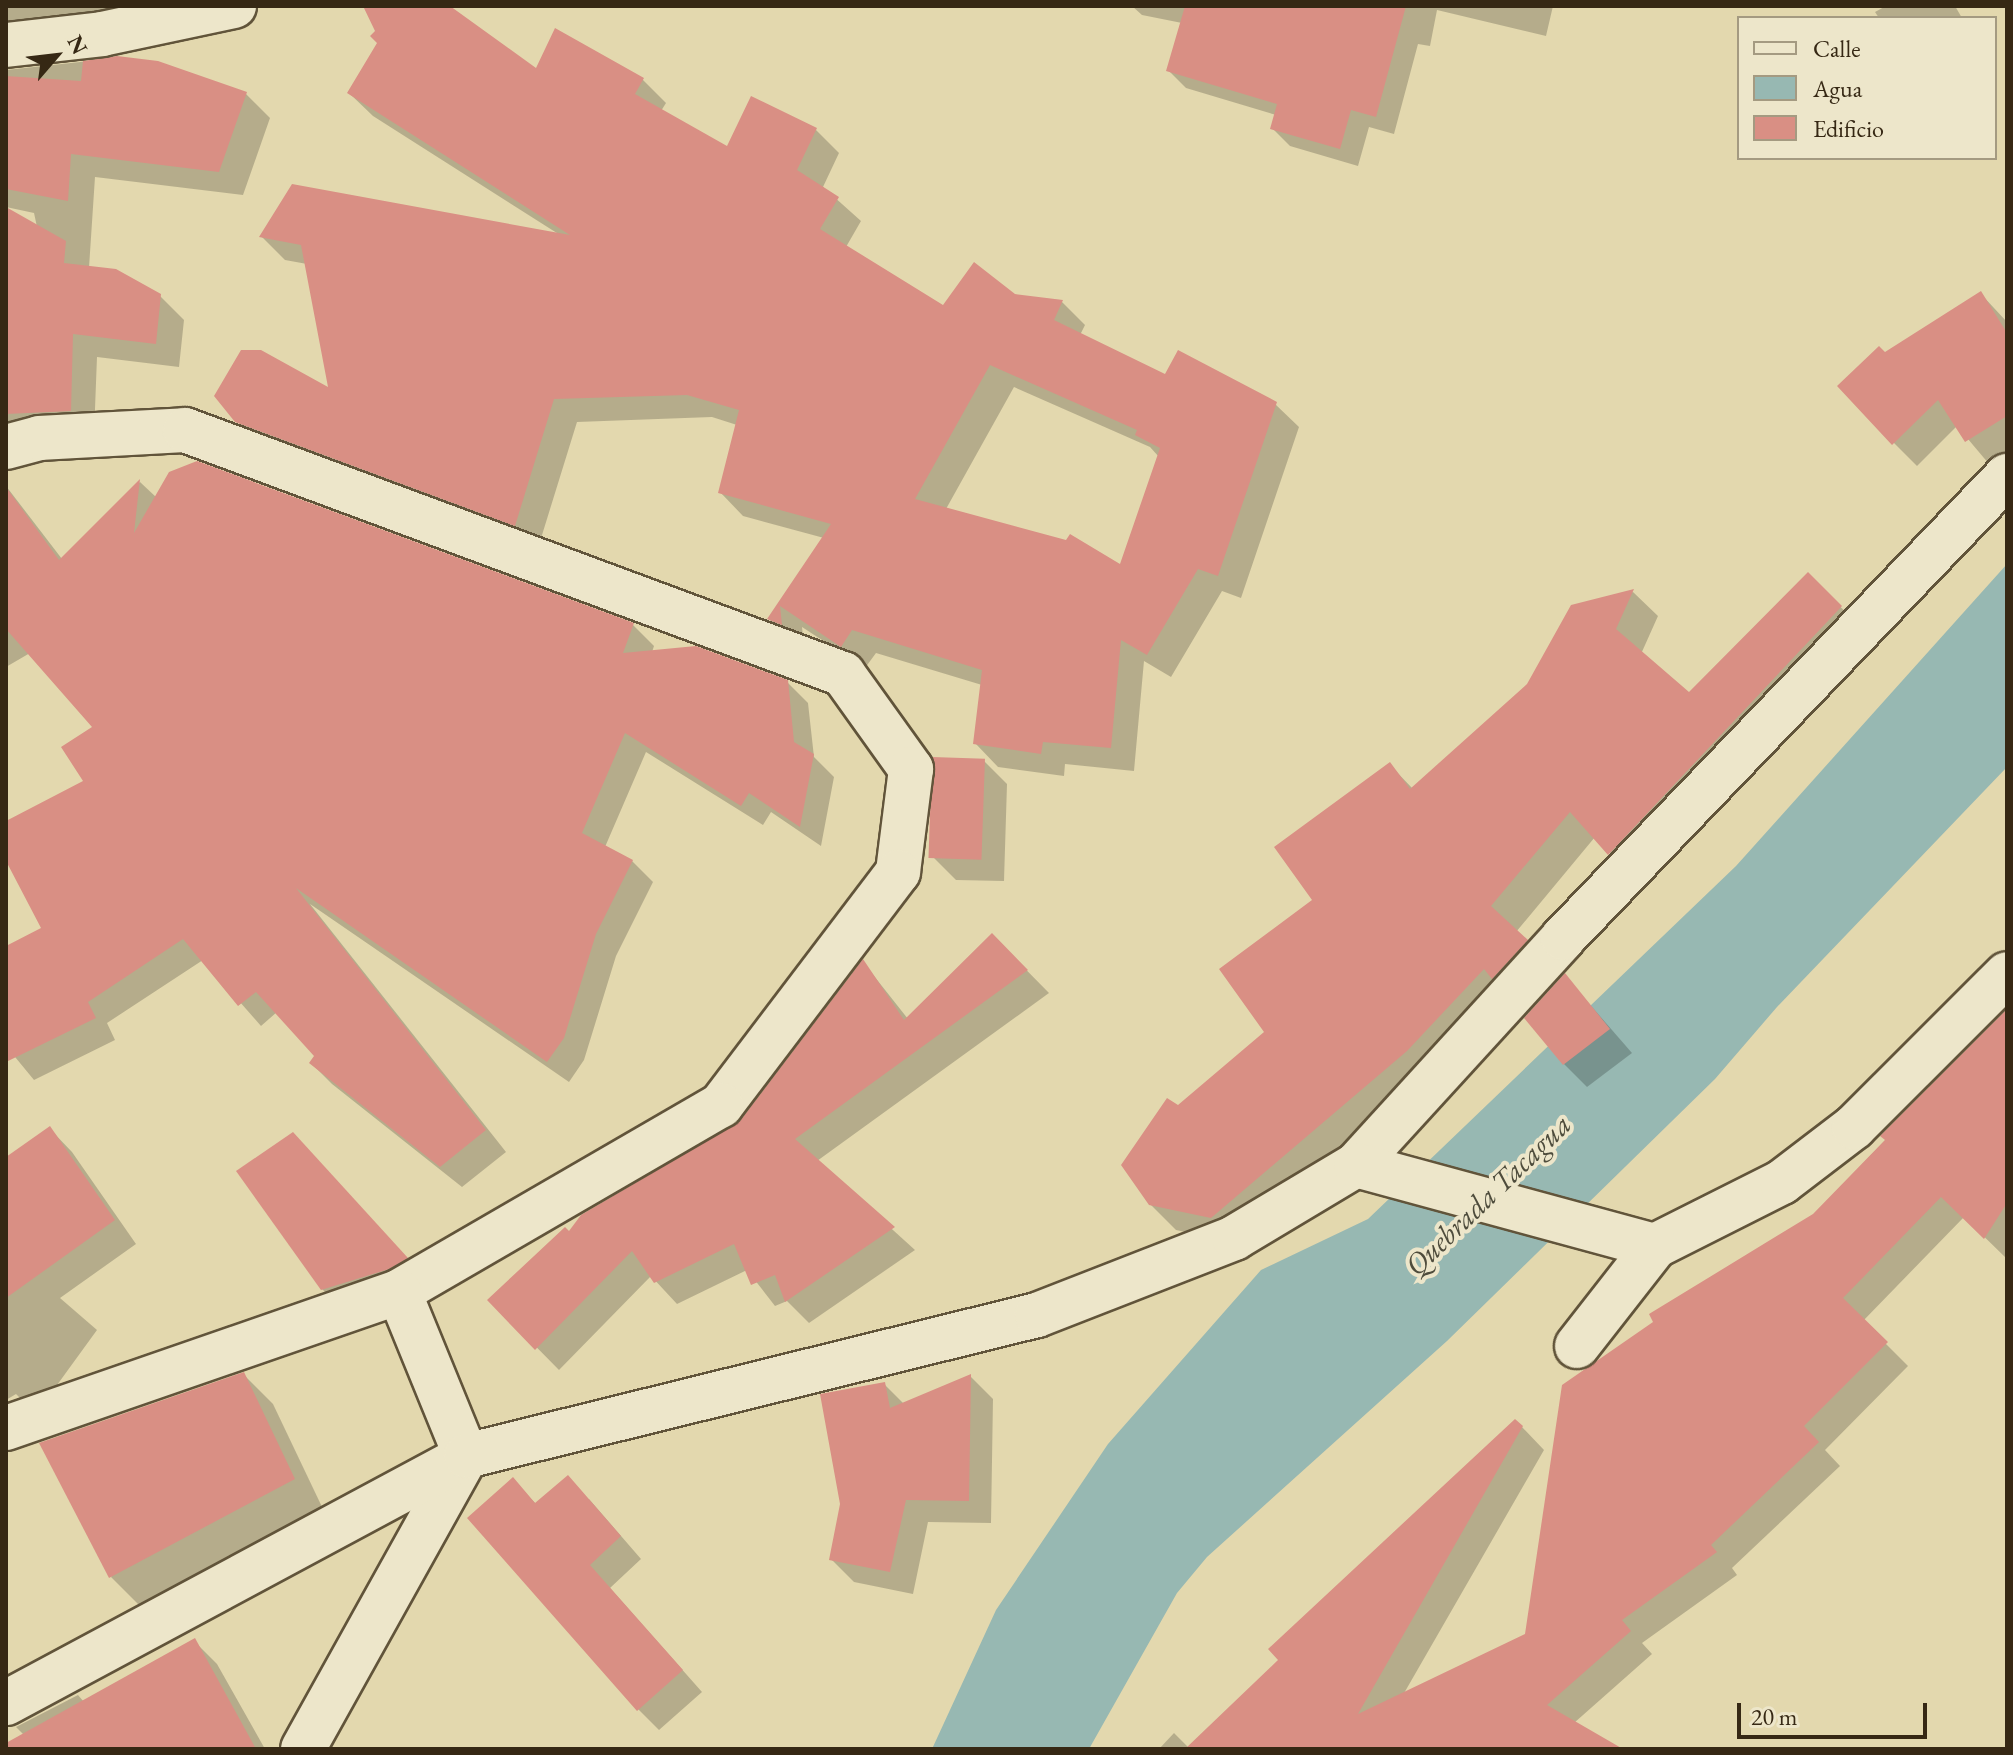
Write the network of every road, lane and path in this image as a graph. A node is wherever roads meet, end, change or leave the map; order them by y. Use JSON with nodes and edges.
{"nodes":[{"id":1,"x":234,"y":6,"type":"edge"},
{"id":2,"x":6,"y":45,"type":"edge"},
{"id":3,"x":6,"y":447,"type":"edge"},
{"id":4,"x":2007,"y":476,"type":"edge"},
{"id":5,"x":2007,"y":974,"type":"edge"},
{"id":6,"x":1356,"y":1165,"type":"junction"},
{"id":7,"x":1655,"y":1246,"type":"junction"},
{"id":8,"x":399,"y":1292,"type":"junction"},
{"id":9,"x":1577,"y":1346,"type":"dead end"},
{"id":10,"x":6,"y":1428,"type":"edge"},
{"id":11,"x":466,"y":1456,"type":"junction"},
{"id":12,"x":6,"y":1703,"type":"edge"},
{"id":13,"x":303,"y":1749,"type":"edge"}],
"edges":[{"from":1,"to":2,"type":"street"},
{"from":3,"to":8,"type":"street"},
{"from":4,"to":6,"type":"street"},
{"from":5,"to":7,"type":"street"},
{"from":6,"to":7,"type":"street"},
{"from":6,"to":11,"type":"street"},
{"from":7,"to":9,"type":"street"},
{"from":8,"to":10,"type":"street"},
{"from":8,"to":11,"type":"street"},
{"from":11,"to":12,"type":"street"},
{"from":11,"to":13,"type":"street"}]}
